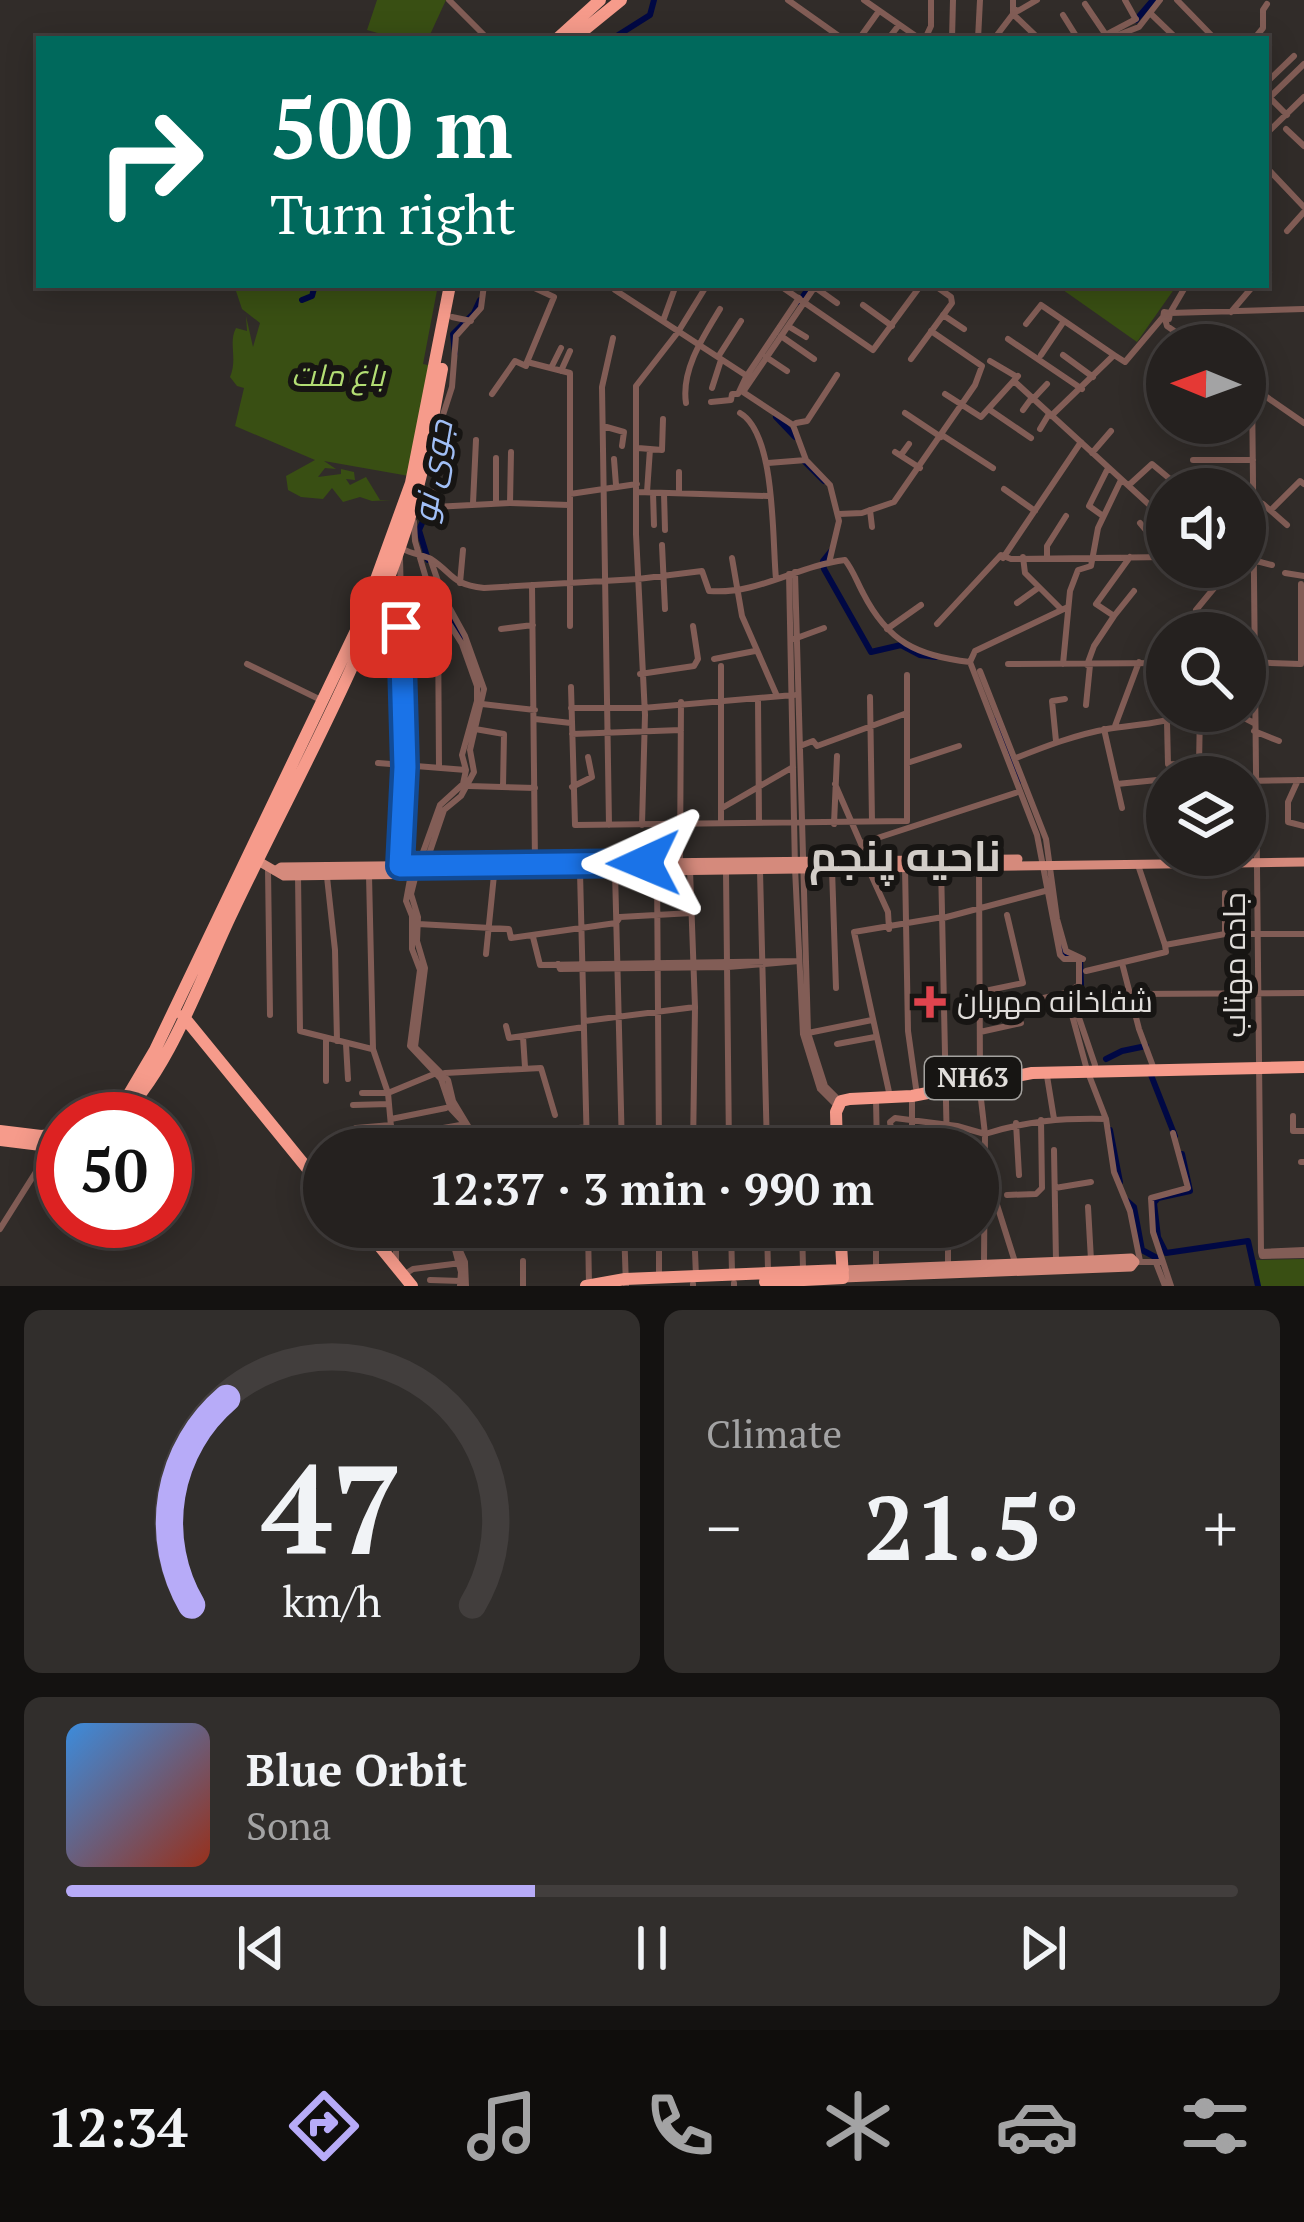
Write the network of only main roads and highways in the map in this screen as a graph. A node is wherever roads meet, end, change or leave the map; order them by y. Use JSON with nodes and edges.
{"nodes":[{"id":1,"x":613,"y":1,"type":"edge"},
{"id":2,"x":561,"y":36,"type":"edge"},
{"id":3,"x":576,"y":36,"type":"edge"},
{"id":4,"x":453,"y":288,"type":"edge"},
{"id":5,"x":455,"y":288,"type":"edge"},
{"id":6,"x":1304,"y":859,"type":"edge"},
{"id":7,"x":1266,"y":860,"type":"edge"},
{"id":8,"x":1048,"y":861,"type":"junction"},
{"id":9,"x":1146,"y":861,"type":"edge"},
{"id":10,"x":1146,"y":862,"type":"edge"},
{"id":11,"x":940,"y":863,"type":"junction"},
{"id":12,"x":262,"y":864,"type":"junction"},
{"id":13,"x":798,"y":864,"type":"junction"},
{"id":14,"x":868,"y":864,"type":"junction"},
{"id":15,"x":535,"y":868,"type":"junction"},
{"id":16,"x":683,"y":868,"type":"junction"},
{"id":17,"x":418,"y":870,"type":"junction"},
{"id":18,"x":327,"y":871,"type":"junction"},
{"id":19,"x":183,"y":1008,"type":"junction"},
{"id":20,"x":1089,"y":1067,"type":"junction"},
{"id":21,"x":1304,"y":1067,"type":"edge"},
{"id":22,"x":980,"y":1079,"type":"junction"},
{"id":23,"x":130,"y":1092,"type":"edge"},
{"id":24,"x":144,"y":1092,"type":"edge"},
{"id":25,"x":835,"y":1128,"type":"edge"},
{"id":26,"x":0,"y":1135,"type":"edge"},
{"id":27,"x":36,"y":1139,"type":"edge"},
{"id":28,"x":303,"y":1153,"type":"edge"},
{"id":29,"x":303,"y":1162,"type":"edge"},
{"id":30,"x":375,"y":1248,"type":"edge"},
{"id":31,"x":380,"y":1248,"type":"edge"},
{"id":32,"x":1022,"y":1265,"type":"junction"},
{"id":33,"x":982,"y":1267,"type":"junction"},
{"id":34,"x":1080,"y":1269,"type":"junction"},
{"id":35,"x":840,"y":1276,"type":"edge"},
{"id":36,"x":875,"y":1277,"type":"edge"},
{"id":37,"x":404,"y":1278,"type":"edge"},
{"id":38,"x":805,"y":1280,"type":"edge"},
{"id":39,"x":733,"y":1281,"type":"edge"},
{"id":40,"x":769,"y":1281,"type":"edge"},
{"id":41,"x":689,"y":1282,"type":"edge"},
{"id":42,"x":623,"y":1283,"type":"edge"},
{"id":43,"x":659,"y":1284,"type":"edge"},
{"id":44,"x":587,"y":1286,"type":"edge"},
{"id":45,"x":1082,"y":1286,"type":"edge"}],
"edges":[{"from":1,"to":2,"type":"highway"},
{"from":1,"to":3,"type":"highway"},
{"from":4,"to":12,"type":"highway"},
{"from":5,"to":12,"type":"highway"},
{"from":6,"to":7,"type":"main road"},
{"from":8,"to":9,"type":"main road"},
{"from":8,"to":10,"type":"main road"},
{"from":8,"to":11,"type":"main road"},
{"from":8,"to":11,"type":"main road"},
{"from":11,"to":14,"type":"main road"},
{"from":11,"to":14,"type":"main road"},
{"from":12,"to":18,"type":"main road"},
{"from":12,"to":18,"type":"main road"},
{"from":12,"to":19,"type":"highway"},
{"from":13,"to":14,"type":"main road"},
{"from":13,"to":14,"type":"main road"},
{"from":13,"to":16,"type":"main road"},
{"from":13,"to":16,"type":"main road"},
{"from":15,"to":16,"type":"main road"},
{"from":15,"to":16,"type":"main road"},
{"from":15,"to":17,"type":"main road"},
{"from":15,"to":17,"type":"main road"},
{"from":17,"to":18,"type":"main road"},
{"from":17,"to":18,"type":"main road"},
{"from":19,"to":23,"type":"highway"},
{"from":19,"to":24,"type":"highway"},
{"from":19,"to":28,"type":"highway"},
{"from":19,"to":29,"type":"highway"},
{"from":20,"to":21,"type":"highway","number":"NH63"},
{"from":20,"to":22,"type":"highway","number":"NH63"},
{"from":20,"to":22,"type":"highway","number":"NH63"},
{"from":22,"to":25,"type":"highway","number":"NH63"},
{"from":26,"to":27,"type":"highway"},
{"from":30,"to":37,"type":"highway"},
{"from":31,"to":37,"type":"highway"},
{"from":32,"to":33,"type":"main road"},
{"from":32,"to":34,"type":"main road"},
{"from":32,"to":34,"type":"main road"},
{"from":33,"to":36,"type":"main road"},
{"from":33,"to":36,"type":"main road"},
{"from":34,"to":45,"type":"main road"},
{"from":35,"to":36,"type":"main road"},
{"from":35,"to":38,"type":"highway"},
{"from":38,"to":40,"type":"highway"},
{"from":39,"to":40,"type":"highway"},
{"from":39,"to":41,"type":"highway"},
{"from":41,"to":43,"type":"highway"},
{"from":42,"to":43,"type":"highway"},
{"from":42,"to":44,"type":"highway"}]}
